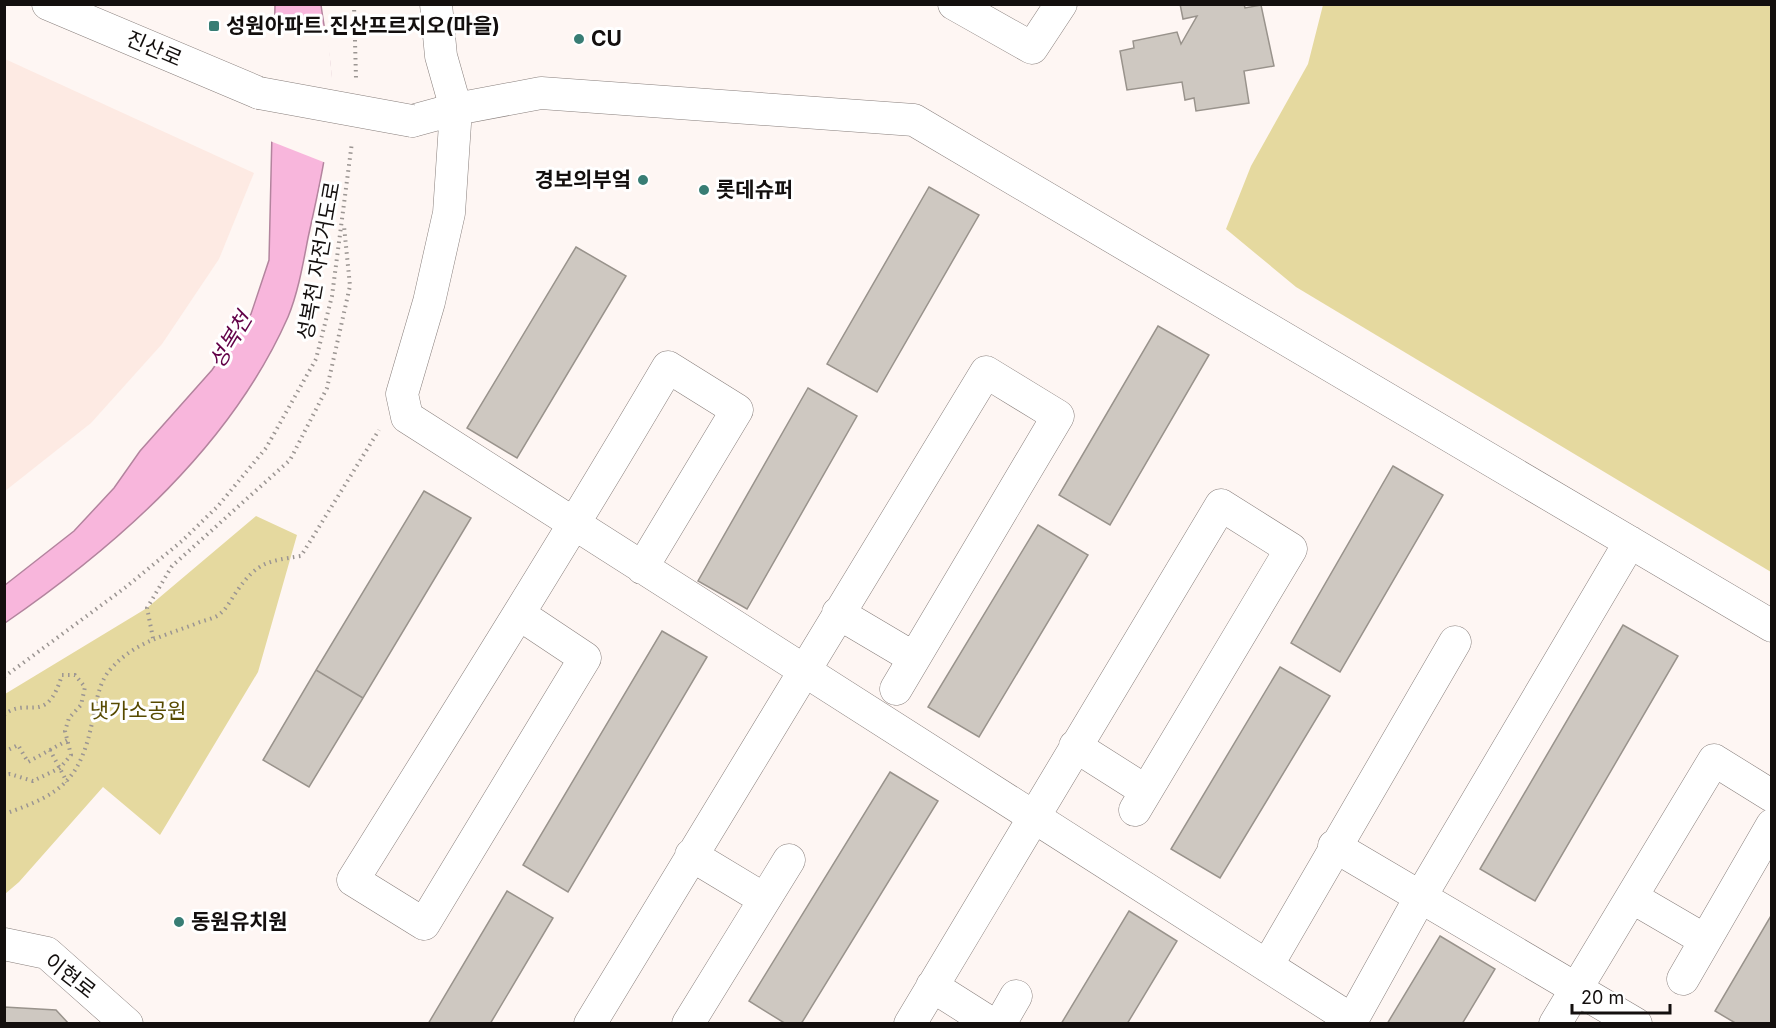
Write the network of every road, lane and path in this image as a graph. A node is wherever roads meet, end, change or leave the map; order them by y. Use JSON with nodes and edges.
{"nodes":[{"id":1,"x":48,"y":4,"type":"edge"},
{"id":2,"x":354,"y":4,"type":"edge"},
{"id":3,"x":436,"y":4,"type":"edge"},
{"id":4,"x":954,"y":4,"type":"edge"},
{"id":5,"x":1061,"y":4,"type":"edge"},
{"id":6,"x":356,"y":85,"type":"dead end"},
{"id":7,"x":456,"y":109,"type":"junction"},
{"id":8,"x":353,"y":133,"type":"dead end"},
{"id":9,"x":344,"y":220,"type":"junction"},
{"id":10,"x":402,"y":394,"type":"junction"},
{"id":11,"x":575,"y":525,"type":"junction"},
{"id":12,"x":1630,"y":542,"type":"junction"},
{"id":13,"x":642,"y":568,"type":"junction"},
{"id":14,"x":838,"y":613,"type":"junction"},
{"id":15,"x":519,"y":614,"type":"junction"},
{"id":16,"x":1772,"y":626,"type":"edge"},
{"id":17,"x":153,"y":638,"type":"junction"},
{"id":18,"x":1455,"y":642,"type":"dead end"},
{"id":19,"x":914,"y":658,"type":"junction"},
{"id":20,"x":803,"y":670,"type":"junction"},
{"id":21,"x":4,"y":677,"type":"edge"},
{"id":22,"x":896,"y":689,"type":"dead end"},
{"id":23,"x":4,"y":715,"type":"edge"},
{"id":24,"x":68,"y":740,"type":"junction"},
{"id":25,"x":1075,"y":746,"type":"junction"},
{"id":26,"x":50,"y":750,"type":"junction"},
{"id":27,"x":4,"y":752,"type":"edge"},
{"id":28,"x":60,"y":768,"type":"junction"},
{"id":29,"x":4,"y":775,"type":"edge"},
{"id":30,"x":67,"y":782,"type":"junction"},
{"id":31,"x":1772,"y":796,"type":"edge"},
{"id":32,"x":4,"y":814,"type":"edge"},
{"id":33,"x":1034,"y":817,"type":"junction"},
{"id":34,"x":1772,"y":825,"type":"edge"},
{"id":35,"x":1334,"y":846,"type":"junction"},
{"id":36,"x":691,"y":855,"type":"junction"},
{"id":37,"x":789,"y":860,"type":"dead end"},
{"id":38,"x":1421,"y":896,"type":"junction"},
{"id":39,"x":1633,"y":898,"type":"junction"},
{"id":40,"x":764,"y":899,"type":"junction"},
{"id":41,"x":1705,"y":940,"type":"junction"},
{"id":42,"x":4,"y":944,"type":"edge"},
{"id":43,"x":1266,"y":966,"type":"junction"},
{"id":44,"x":1683,"y":979,"type":"dead end"},
{"id":45,"x":932,"y":987,"type":"junction"},
{"id":46,"x":1576,"y":988,"type":"junction"},
{"id":47,"x":1016,"y":996,"type":"dead end"},
{"id":48,"x":1351,"y":1022,"type":"edge"},
{"id":49,"x":127,"y":1023,"type":"edge"},
{"id":50,"x":590,"y":1023,"type":"edge"},
{"id":51,"x":688,"y":1023,"type":"edge"},
{"id":52,"x":910,"y":1023,"type":"edge"},
{"id":53,"x":992,"y":1023,"type":"edge"},
{"id":54,"x":1000,"y":1023,"type":"edge"},
{"id":55,"x":1555,"y":1023,"type":"edge"},
{"id":56,"x":1636,"y":1023,"type":"edge"}],
"edges":[{"from":1,"to":7,"type":"street","name":"진산로","bridge":true},
{"from":2,"to":6,"type":"path"},
{"from":3,"to":7,"type":"street"},
{"from":4,"to":5,"type":"street"},
{"from":7,"to":10,"type":"street"},
{"from":7,"to":12,"type":"street"},
{"from":8,"to":9,"type":"path","name":"성복천 자전거도로"},
{"from":9,"to":17,"type":"path"},
{"from":9,"to":21,"type":"path","name":"성복천 자전거도로"},
{"from":10,"to":11,"type":"street"},
{"from":10,"to":17,"type":"path"},
{"from":11,"to":13,"type":"street"},
{"from":11,"to":13,"type":"street"},
{"from":11,"to":15,"type":"street"},
{"from":12,"to":16,"type":"street"},
{"from":12,"to":38,"type":"street"},
{"from":13,"to":20,"type":"street"},
{"from":14,"to":19,"type":"street"},
{"from":14,"to":19,"type":"street"},
{"from":14,"to":20,"type":"street"},
{"from":15,"to":15,"type":"street"},
{"from":17,"to":30,"type":"path"},
{"from":18,"to":35,"type":"street"},
{"from":19,"to":22,"type":"street"},
{"from":20,"to":33,"type":"street"},
{"from":20,"to":36,"type":"street"},
{"from":23,"to":24,"type":"path"},
{"from":24,"to":26,"type":"path"},
{"from":24,"to":28,"type":"path"},
{"from":25,"to":25,"type":"street"},
{"from":25,"to":33,"type":"street"},
{"from":26,"to":27,"type":"path"},
{"from":26,"to":28,"type":"path"},
{"from":28,"to":29,"type":"path"},
{"from":28,"to":30,"type":"path"},
{"from":30,"to":32,"type":"path"},
{"from":31,"to":39,"type":"street"},
{"from":33,"to":43,"type":"street"},
{"from":33,"to":45,"type":"street"},
{"from":34,"to":41,"type":"street"},
{"from":35,"to":38,"type":"street"},
{"from":35,"to":43,"type":"street"},
{"from":36,"to":40,"type":"street"},
{"from":36,"to":50,"type":"street"},
{"from":37,"to":40,"type":"street"},
{"from":38,"to":46,"type":"street"},
{"from":38,"to":48,"type":"street"},
{"from":39,"to":41,"type":"street"},
{"from":39,"to":46,"type":"street"},
{"from":40,"to":51,"type":"street"},
{"from":41,"to":44,"type":"street"},
{"from":42,"to":49,"type":"street","name":"이현로"},
{"from":43,"to":48,"type":"street"},
{"from":45,"to":52,"type":"street"},
{"from":45,"to":53,"type":"street"},
{"from":46,"to":55,"type":"street"},
{"from":46,"to":56,"type":"street"},
{"from":47,"to":54,"type":"street"}]}
